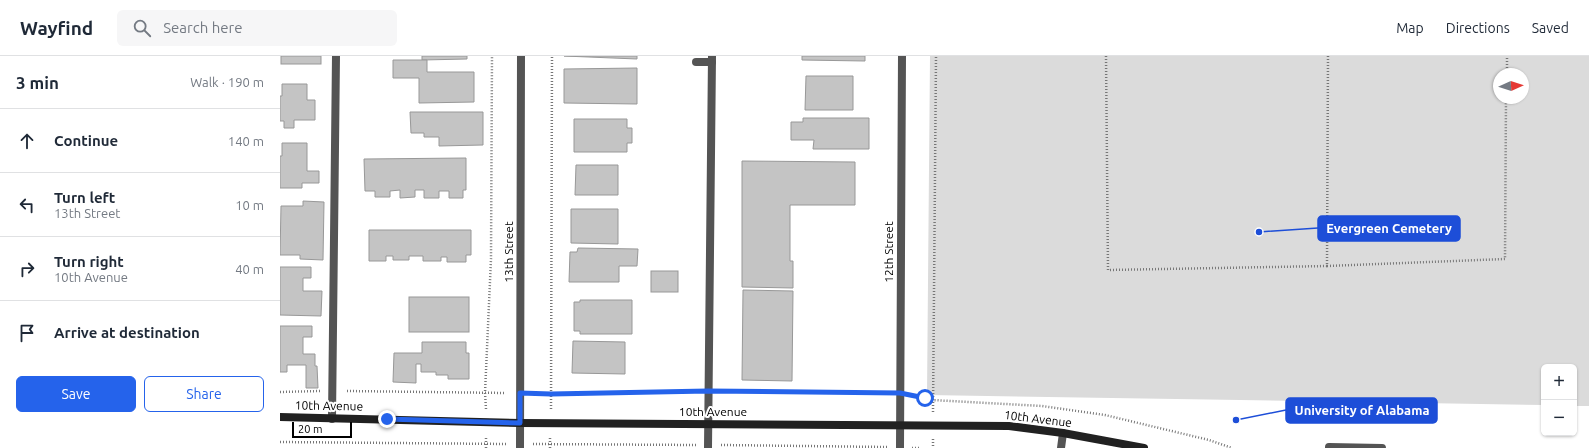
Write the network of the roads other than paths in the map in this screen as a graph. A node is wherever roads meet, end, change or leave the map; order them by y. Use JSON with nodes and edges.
{"nodes":[{"id":1,"x":336,"y":56,"type":"edge"},
{"id":2,"x":521,"y":56,"type":"edge"},
{"id":3,"x":902,"y":56,"type":"edge"},
{"id":4,"x":712,"y":59,"type":"edge"},
{"id":5,"x":696,"y":62,"type":"dead end"},
{"id":6,"x":280,"y":417,"type":"edge"},
{"id":7,"x":332,"y":419,"type":"junction"},
{"id":8,"x":520,"y":423,"type":"junction"},
{"id":9,"x":708,"y":424,"type":"junction"},
{"id":10,"x":900,"y":424,"type":"junction"},
{"id":11,"x":1063,"y":434,"type":"junction"},
{"id":12,"x":520,"y":446,"type":"edge"},
{"id":13,"x":708,"y":446,"type":"edge"},
{"id":14,"x":900,"y":448,"type":"edge"},
{"id":15,"x":1061,"y":448,"type":"edge"},
{"id":16,"x":1144,"y":448,"type":"edge"},
{"id":17,"x":1331,"y":448,"type":"edge"},
{"id":18,"x":1382,"y":448,"type":"edge"}],
"edges":[{"from":1,"to":7,"type":"street"},
{"from":2,"to":8,"type":"street","name":"13th Street"},
{"from":3,"to":10,"type":"street","name":"12th Street"},
{"from":4,"to":5,"type":"street"},
{"from":4,"to":9,"type":"street"},
{"from":6,"to":7,"type":"main road","name":"10th Avenue"},
{"from":7,"to":8,"type":"main road","name":"10th Avenue"},
{"from":8,"to":9,"type":"main road","name":"10th Avenue"},
{"from":8,"to":12,"type":"street","name":"13th Street"},
{"from":9,"to":10,"type":"main road","name":"10th Avenue"},
{"from":9,"to":13,"type":"street"},
{"from":10,"to":11,"type":"main road","name":"10th Avenue"},
{"from":10,"to":14,"type":"street","name":"12th Street"},
{"from":11,"to":15,"type":"street"},
{"from":11,"to":16,"type":"main road","name":"10th Avenue"},
{"from":17,"to":18,"type":"street"}]}
